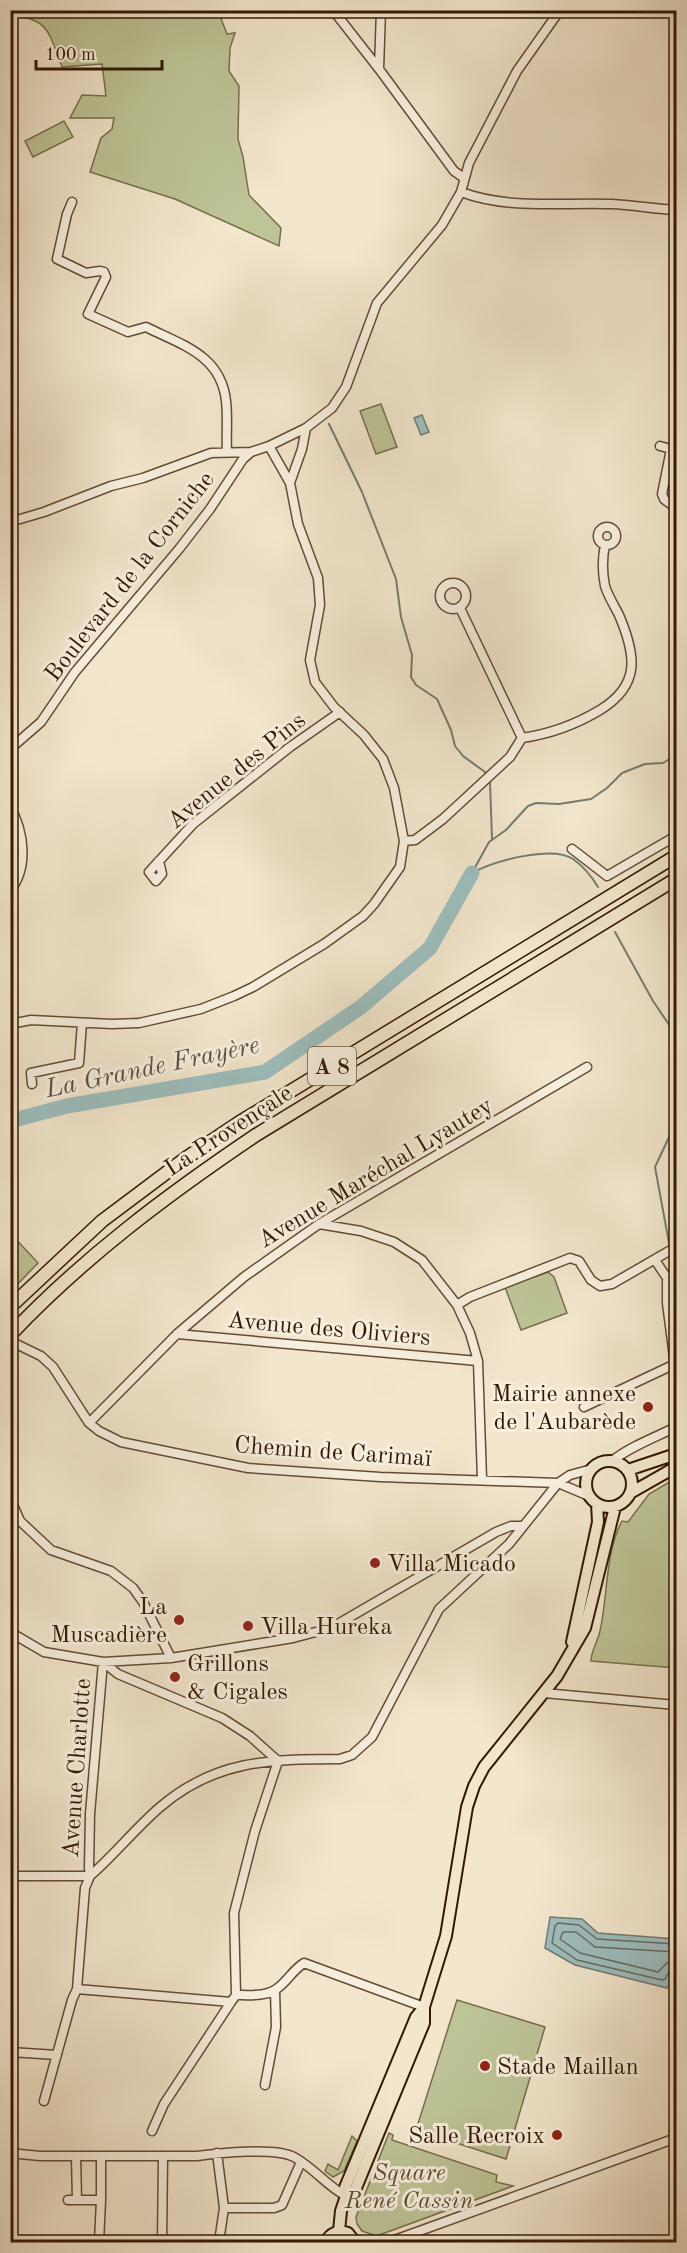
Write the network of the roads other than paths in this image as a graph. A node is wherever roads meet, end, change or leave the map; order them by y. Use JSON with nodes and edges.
{"nodes":[{"id":1,"x":333,"y":10,"type":"edge"},
{"id":2,"x":381,"y":10,"type":"edge"},
{"id":3,"x":560,"y":10,"type":"edge"},
{"id":4,"x":379,"y":69,"type":"junction"},
{"id":5,"x":464,"y":178,"type":"junction"},
{"id":6,"x":461,"y":192,"type":"junction"},
{"id":7,"x":72,"y":202,"type":"dead end"},
{"id":8,"x":676,"y":210,"type":"edge"},
{"id":9,"x":306,"y":428,"type":"junction"},
{"id":10,"x":269,"y":446,"type":"junction"},
{"id":11,"x":660,"y":446,"type":"dead end"},
{"id":12,"x":227,"y":452,"type":"junction"},
{"id":13,"x":251,"y":452,"type":"junction"},
{"id":14,"x":290,"y":483,"type":"junction"},
{"id":15,"x":676,"y":508,"type":"edge"},
{"id":16,"x":10,"y":522,"type":"edge"},
{"id":17,"x":605,"y":545,"type":"dead end"},
{"id":18,"x":460,"y":608,"type":"dead end"},
{"id":19,"x":340,"y":712,"type":"junction"},
{"id":20,"x":522,"y":738,"type":"junction"},
{"id":21,"x":10,"y":748,"type":"edge"},
{"id":22,"x":10,"y":806,"type":"edge"},
{"id":23,"x":676,"y":836,"type":"edge"},
{"id":24,"x":404,"y":842,"type":"junction"},
{"id":25,"x":572,"y":849,"type":"dead end"},
{"id":26,"x":676,"y":856,"type":"edge"},
{"id":27,"x":159,"y":861,"type":"dead end"},
{"id":28,"x":676,"y":879,"type":"edge"},
{"id":29,"x":10,"y":891,"type":"edge"},
{"id":30,"x":82,"y":1023,"type":"junction"},
{"id":31,"x":10,"y":1024,"type":"edge"},
{"id":32,"x":587,"y":1067,"type":"dead end"},
{"id":33,"x":32,"y":1084,"type":"dead end"},
{"id":34,"x":319,"y":1224,"type":"junction"},
{"id":35,"x":676,"y":1247,"type":"edge"},
{"id":36,"x":655,"y":1260,"type":"junction"},
{"id":37,"x":457,"y":1305,"type":"junction"},
{"id":38,"x":10,"y":1307,"type":"edge"},
{"id":39,"x":177,"y":1334,"type":"junction"},
{"id":40,"x":10,"y":1335,"type":"edge"},
{"id":41,"x":10,"y":1341,"type":"edge"},
{"id":42,"x":478,"y":1361,"type":"junction"},
{"id":43,"x":675,"y":1364,"type":"edge"},
{"id":44,"x":676,"y":1373,"type":"edge"},
{"id":45,"x":584,"y":1407,"type":"dead end"},
{"id":46,"x":89,"y":1423,"type":"junction"},
{"id":47,"x":676,"y":1427,"type":"edge"},
{"id":48,"x":676,"y":1454,"type":"edge"},
{"id":49,"x":612,"y":1461,"type":"junction"},
{"id":50,"x":676,"y":1467,"type":"edge"},
{"id":51,"x":592,"y":1469,"type":"junction"},
{"id":52,"x":628,"y":1470,"type":"junction"},
{"id":53,"x":482,"y":1479,"type":"junction"},
{"id":54,"x":558,"y":1483,"type":"junction"},
{"id":55,"x":632,"y":1492,"type":"junction"},
{"id":56,"x":10,"y":1498,"type":"edge"},
{"id":57,"x":593,"y":1500,"type":"junction"},
{"id":58,"x":615,"y":1507,"type":"junction"},
{"id":59,"x":522,"y":1526,"type":"junction"},
{"id":60,"x":10,"y":1632,"type":"edge"},
{"id":61,"x":171,"y":1658,"type":"junction"},
{"id":62,"x":568,"y":1659,"type":"junction"},
{"id":63,"x":103,"y":1662,"type":"junction"},
{"id":64,"x":544,"y":1693,"type":"junction"},
{"id":65,"x":676,"y":1705,"type":"edge"},
{"id":66,"x":278,"y":1761,"type":"junction"},
{"id":67,"x":10,"y":1876,"type":"edge"},
{"id":68,"x":90,"y":1876,"type":"junction"},
{"id":69,"x":77,"y":1989,"type":"junction"},
{"id":70,"x":275,"y":1990,"type":"junction"},
{"id":71,"x":233,"y":1999,"type":"junction"},
{"id":72,"x":424,"y":2007,"type":"junction"},
{"id":73,"x":10,"y":2052,"type":"edge"},
{"id":74,"x":57,"y":2055,"type":"junction"},
{"id":75,"x":265,"y":2085,"type":"dead end"},
{"id":76,"x":44,"y":2101,"type":"dead end"},
{"id":77,"x":153,"y":2131,"type":"dead end"},
{"id":78,"x":676,"y":2138,"type":"edge"},
{"id":79,"x":10,"y":2153,"type":"edge"},
{"id":80,"x":217,"y":2153,"type":"junction"},
{"id":81,"x":76,"y":2156,"type":"junction"},
{"id":82,"x":101,"y":2156,"type":"junction"},
{"id":83,"x":162,"y":2157,"type":"junction"},
{"id":84,"x":302,"y":2162,"type":"junction"},
{"id":85,"x":346,"y":2196,"type":"junction"},
{"id":86,"x":101,"y":2200,"type":"junction"},
{"id":87,"x":224,"y":2208,"type":"junction"},
{"id":88,"x":339,"y":2231,"type":"junction"},
{"id":89,"x":99,"y":2242,"type":"edge"},
{"id":90,"x":162,"y":2242,"type":"edge"},
{"id":91,"x":219,"y":2242,"type":"edge"},
{"id":92,"x":326,"y":2242,"type":"edge"},
{"id":93,"x":355,"y":2242,"type":"edge"},
{"id":94,"x":389,"y":2242,"type":"edge"}],
"edges":[{"from":1,"to":4,"type":"street"},
{"from":2,"to":4,"type":"street"},
{"from":3,"to":5,"type":"street"},
{"from":4,"to":5,"type":"street"},
{"from":5,"to":6,"type":"street"},
{"from":6,"to":8,"type":"street"},
{"from":6,"to":9,"type":"street"},
{"from":7,"to":12,"type":"street"},
{"from":9,"to":10,"type":"street"},
{"from":9,"to":14,"type":"street"},
{"from":10,"to":13,"type":"street"},
{"from":10,"to":14,"type":"street"},
{"from":11,"to":15,"type":"street"},
{"from":12,"to":13,"type":"street"},
{"from":12,"to":16,"type":"street"},
{"from":13,"to":21,"type":"street","name":"Boulevard de la Corniche"},
{"from":14,"to":19,"type":"street"},
{"from":17,"to":20,"type":"street"},
{"from":18,"to":20,"type":"street"},
{"from":19,"to":24,"type":"street"},
{"from":19,"to":27,"type":"street","name":"Avenue des Pins"},
{"from":20,"to":24,"type":"street"},
{"from":22,"to":29,"type":"street"},
{"from":23,"to":25,"type":"street"},
{"from":24,"to":30,"type":"street"},
{"from":26,"to":38,"type":"highway","name":"La Provençale","number":"A 8"},
{"from":28,"to":40,"type":"highway","name":"La Provençale","number":"A 8"},
{"from":30,"to":31,"type":"street"},
{"from":30,"to":33,"type":"street"},
{"from":32,"to":34,"type":"street","name":"Avenue Maréchal Lyautey"},
{"from":34,"to":37,"type":"street"},
{"from":34,"to":39,"type":"street","name":"Avenue Maréchal Lyautey"},
{"from":35,"to":36,"type":"street"},
{"from":36,"to":37,"type":"street"},
{"from":36,"to":43,"type":"street"},
{"from":37,"to":42,"type":"street"},
{"from":39,"to":42,"type":"street","name":"Avenue des Oliviers"},
{"from":39,"to":46,"type":"street","name":"Avenue Maréchal Lyautey"},
{"from":41,"to":46,"type":"street","name":"Chemin de Carimaï"},
{"from":42,"to":53,"type":"street"},
{"from":43,"to":44,"type":"street"},
{"from":43,"to":45,"type":"street"},
{"from":46,"to":53,"type":"street","name":"Chemin de Carimaï"},
{"from":47,"to":49,"type":"street"},
{"from":48,"to":52,"type":"main road"},
{"from":49,"to":51,"type":"main road"},
{"from":49,"to":52,"type":"main road"},
{"from":50,"to":55,"type":"main road"},
{"from":51,"to":54,"type":"street"},
{"from":51,"to":57,"type":"main road"},
{"from":52,"to":55,"type":"main road"},
{"from":53,"to":54,"type":"street","name":"Chemin de Carimaï"},
{"from":54,"to":57,"type":"street","name":"Chemin de Carimaï"},
{"from":54,"to":59,"type":"street"},
{"from":55,"to":58,"type":"main road"},
{"from":56,"to":61,"type":"street"},
{"from":57,"to":58,"type":"main road"},
{"from":57,"to":62,"type":"main road"},
{"from":58,"to":62,"type":"main road"},
{"from":59,"to":61,"type":"street"},
{"from":59,"to":66,"type":"street"},
{"from":60,"to":63,"type":"street"},
{"from":61,"to":63,"type":"street"},
{"from":62,"to":64,"type":"main road"},
{"from":63,"to":66,"type":"street"},
{"from":63,"to":68,"type":"street","name":"Avenue Charlotte"},
{"from":64,"to":65,"type":"street"},
{"from":64,"to":72,"type":"main road"},
{"from":66,"to":68,"type":"street"},
{"from":66,"to":71,"type":"street"},
{"from":67,"to":68,"type":"street"},
{"from":68,"to":69,"type":"street","name":"Avenue Charlotte"},
{"from":69,"to":71,"type":"street"},
{"from":69,"to":74,"type":"street","name":"Avenue Charlotte"},
{"from":70,"to":71,"type":"street"},
{"from":70,"to":72,"type":"street"},
{"from":70,"to":75,"type":"street"},
{"from":71,"to":77,"type":"street"},
{"from":72,"to":85,"type":"main road"},
{"from":73,"to":74,"type":"street"},
{"from":74,"to":76,"type":"street","name":"Avenue Charlotte"},
{"from":78,"to":94,"type":"street"},
{"from":79,"to":81,"type":"street"},
{"from":80,"to":83,"type":"street"},
{"from":80,"to":84,"type":"street"},
{"from":80,"to":87,"type":"street"},
{"from":81,"to":82,"type":"street"},
{"from":81,"to":86,"type":"street"},
{"from":82,"to":83,"type":"street"},
{"from":82,"to":86,"type":"street"},
{"from":83,"to":90,"type":"street"},
{"from":84,"to":85,"type":"street"},
{"from":84,"to":87,"type":"street"},
{"from":85,"to":88,"type":"main road"},
{"from":86,"to":89,"type":"street"},
{"from":87,"to":91,"type":"street"},
{"from":88,"to":92,"type":"main road"},
{"from":88,"to":93,"type":"main road"}]}
